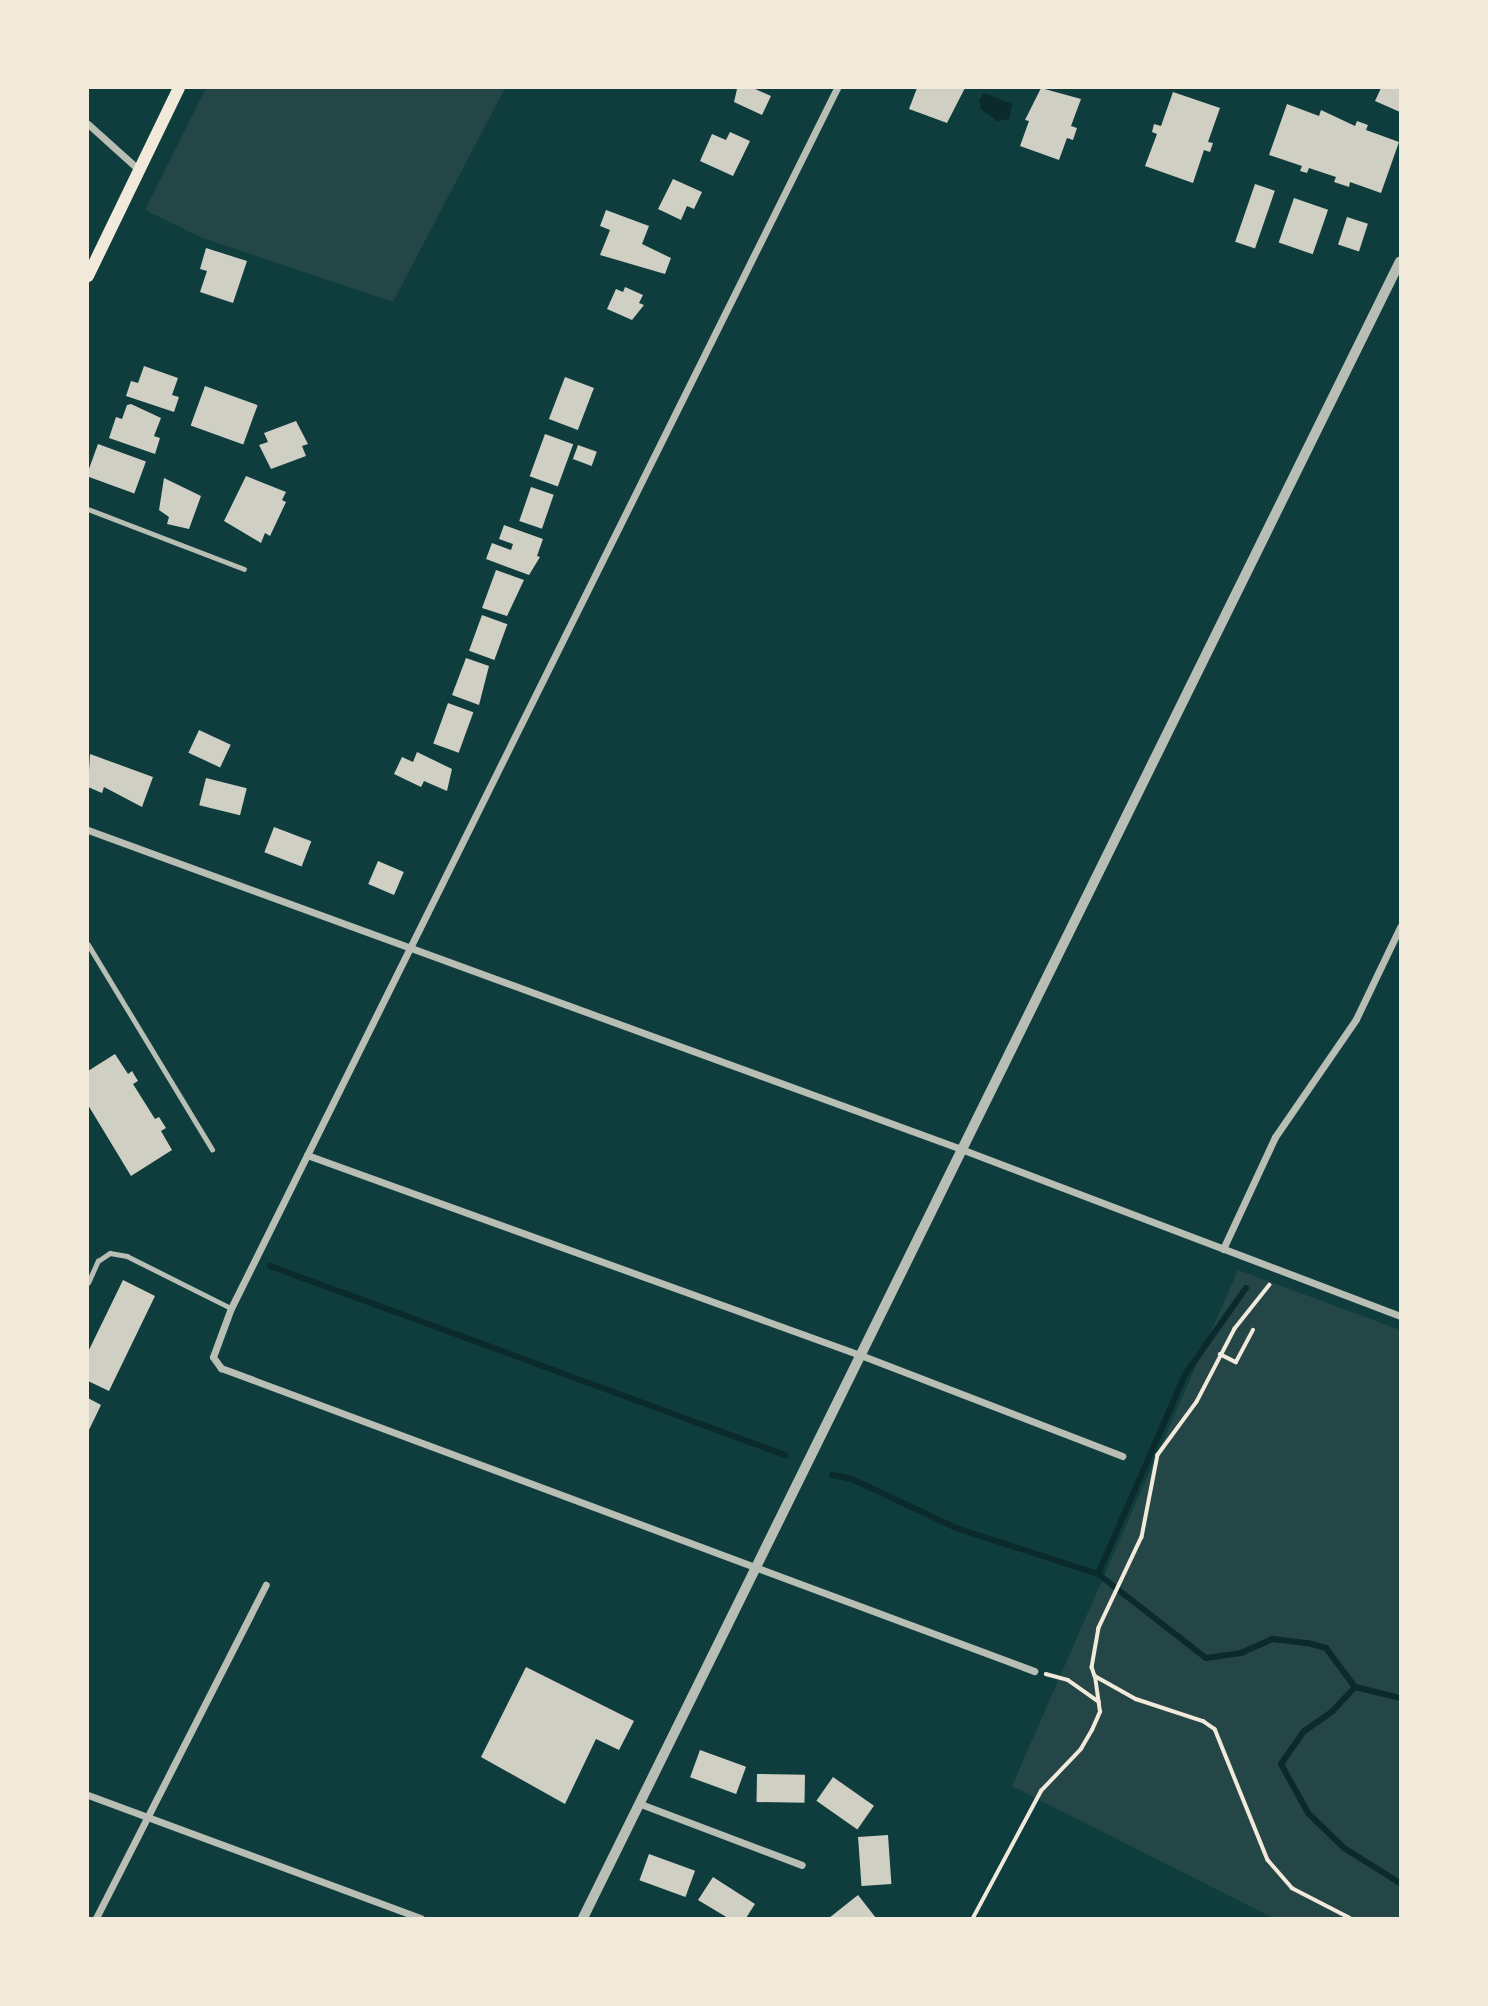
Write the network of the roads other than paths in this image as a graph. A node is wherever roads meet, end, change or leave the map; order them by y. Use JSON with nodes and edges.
{"nodes":[{"id":1,"x":179,"y":88,"type":"edge"},
{"id":2,"x":837,"y":88,"type":"edge"},
{"id":3,"x":88,"y":124,"type":"edge"},
{"id":4,"x":139,"y":170,"type":"junction"},
{"id":5,"x":1401,"y":261,"type":"edge"},
{"id":6,"x":88,"y":276,"type":"edge"},
{"id":7,"x":1396,"y":282,"type":"edge"},
{"id":8,"x":88,"y":509,"type":"edge"},
{"id":9,"x":244,"y":569,"type":"dead end"},
{"id":10,"x":88,"y":830,"type":"edge"},
{"id":11,"x":1401,"y":927,"type":"edge"},
{"id":12,"x":88,"y":944,"type":"edge"},
{"id":13,"x":411,"y":948,"type":"junction"},
{"id":14,"x":212,"y":1149,"type":"dead end"},
{"id":15,"x":961,"y":1149,"type":"junction"},
{"id":16,"x":307,"y":1155,"type":"junction"},
{"id":17,"x":1223,"y":1249,"type":"junction"},
{"id":18,"x":88,"y":1283,"type":"edge"},
{"id":19,"x":231,"y":1308,"type":"junction"},
{"id":20,"x":1401,"y":1316,"type":"edge"},
{"id":21,"x":863,"y":1356,"type":"junction"},
{"id":22,"x":1122,"y":1456,"type":"dead end"},
{"id":23,"x":755,"y":1568,"type":"junction"},
{"id":24,"x":265,"y":1585,"type":"dead end"},
{"id":25,"x":1034,"y":1671,"type":"road end"},
{"id":26,"x":88,"y":1795,"type":"edge"},
{"id":27,"x":638,"y":1803,"type":"junction"},
{"id":28,"x":147,"y":1817,"type":"junction"},
{"id":29,"x":802,"y":1865,"type":"dead end"},
{"id":30,"x":96,"y":1919,"type":"edge"},
{"id":31,"x":421,"y":1919,"type":"edge"},
{"id":32,"x":583,"y":1919,"type":"edge"}],
"edges":[{"from":1,"to":4,"type":"main road"},
{"from":2,"to":13,"type":"street"},
{"from":3,"to":4,"type":"street"},
{"from":4,"to":6,"type":"main road"},
{"from":5,"to":7,"type":"street"},
{"from":7,"to":15,"type":"street"},
{"from":8,"to":9,"type":"lane"},
{"from":10,"to":13,"type":"street"},
{"from":11,"to":17,"type":"street"},
{"from":12,"to":14,"type":"lane"},
{"from":13,"to":15,"type":"street"},
{"from":13,"to":16,"type":"street"},
{"from":15,"to":17,"type":"street"},
{"from":15,"to":21,"type":"street"},
{"from":16,"to":19,"type":"street"},
{"from":16,"to":21,"type":"street"},
{"from":17,"to":20,"type":"street"},
{"from":18,"to":19,"type":"lane"},
{"from":19,"to":23,"type":"street"},
{"from":21,"to":22,"type":"street"},
{"from":21,"to":23,"type":"street"},
{"from":23,"to":25,"type":"street"},
{"from":23,"to":27,"type":"street"},
{"from":24,"to":28,"type":"street"},
{"from":26,"to":28,"type":"street"},
{"from":27,"to":29,"type":"street"},
{"from":27,"to":32,"type":"street"},
{"from":28,"to":30,"type":"street"},
{"from":28,"to":31,"type":"street"}]}
